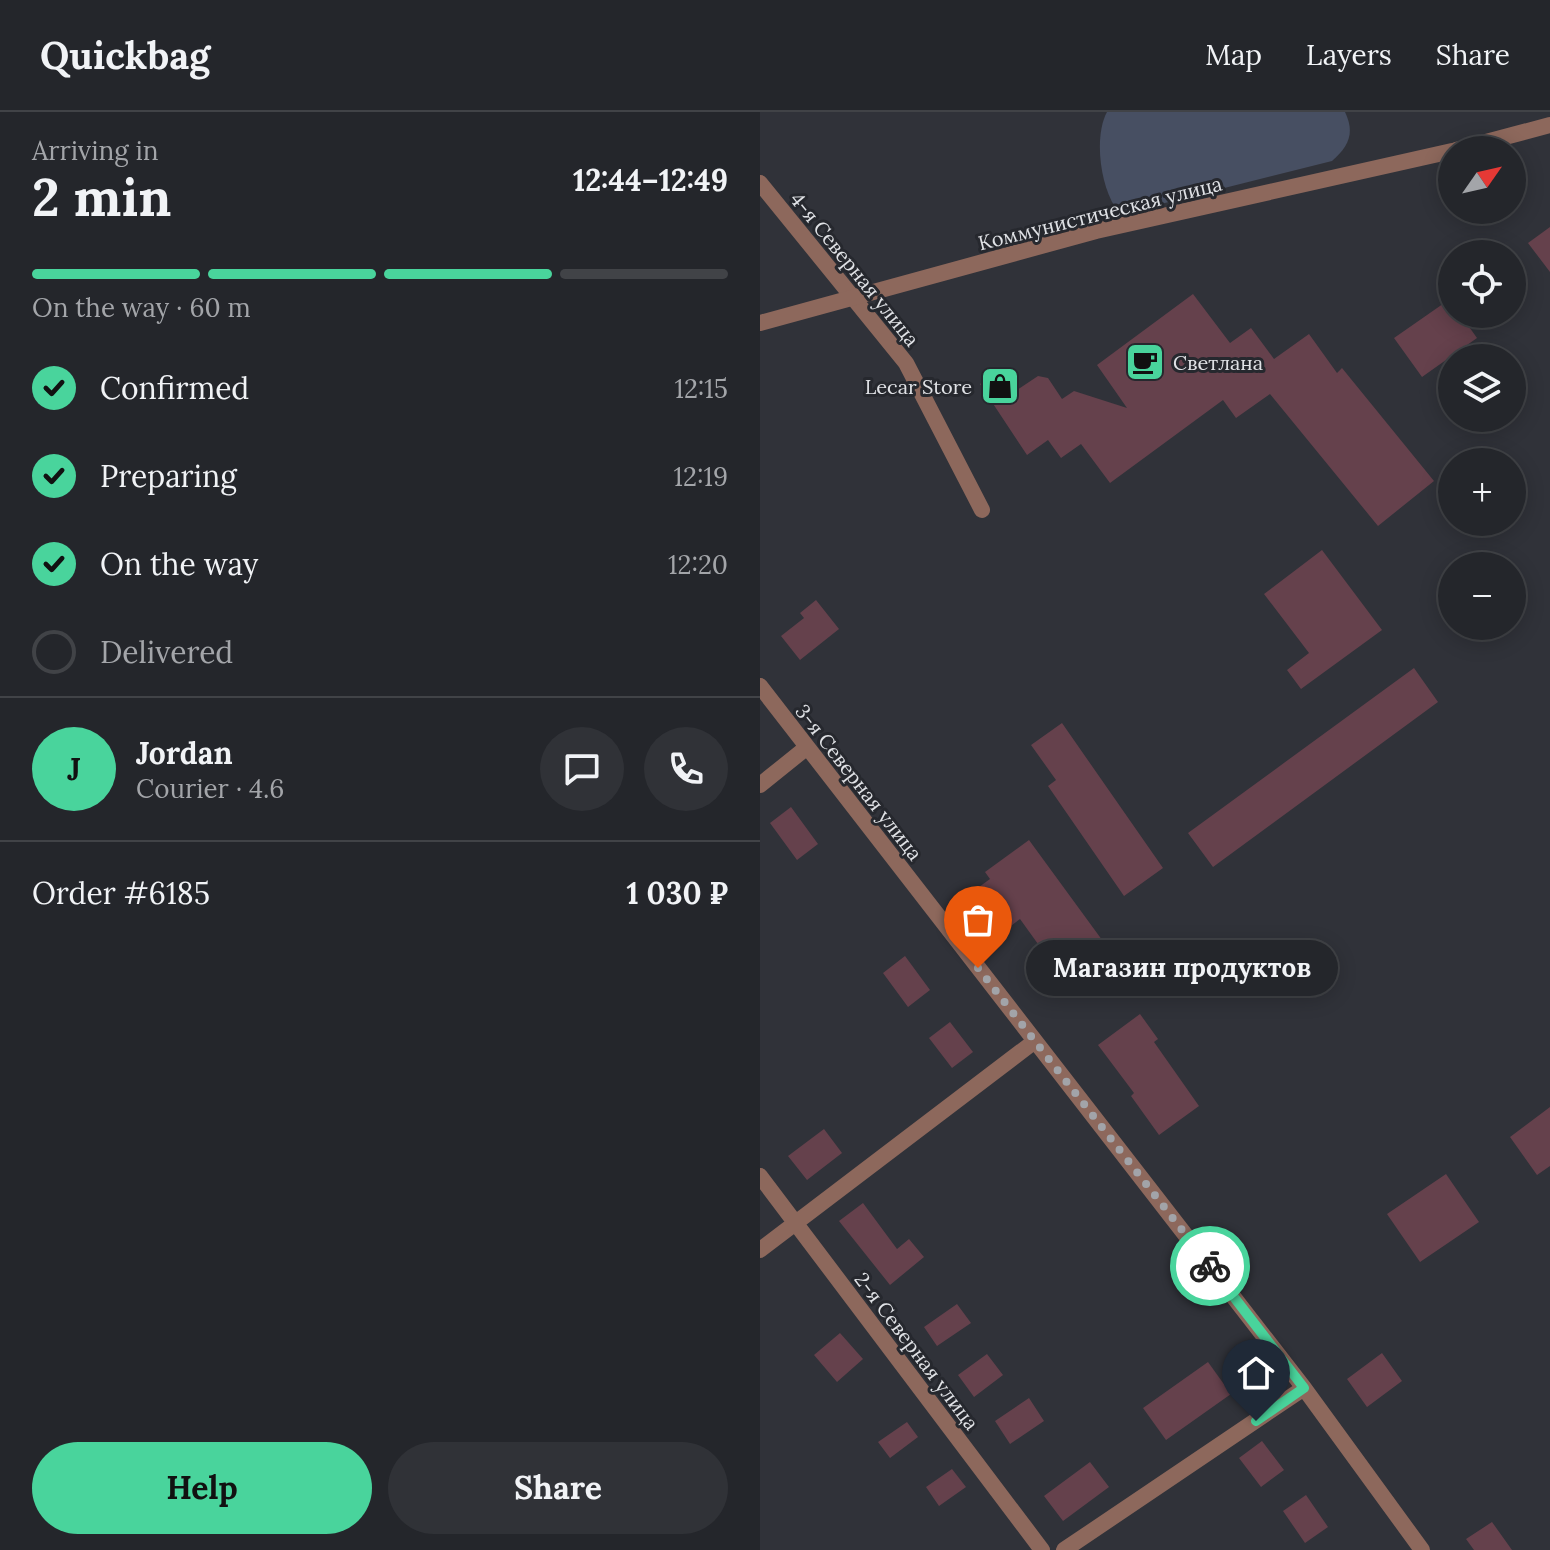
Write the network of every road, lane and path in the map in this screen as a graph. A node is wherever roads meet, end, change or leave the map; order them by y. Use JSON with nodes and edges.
{"nodes":[{"id":1,"x":1550,"y":125,"type":"edge"},
{"id":2,"x":1508,"y":136,"type":"edge"},
{"id":3,"x":1438,"y":154,"type":"edge"},
{"id":4,"x":760,"y":183,"type":"edge"},
{"id":5,"x":851,"y":299,"type":"junction"},
{"id":6,"x":760,"y":323,"type":"edge"},
{"id":7,"x":982,"y":510,"type":"dead end"},
{"id":8,"x":760,"y":686,"type":"edge"},
{"id":9,"x":806,"y":748,"type":"junction"},
{"id":10,"x":760,"y":785,"type":"edge"},
{"id":11,"x":1035,"y":1041,"type":"junction"},
{"id":12,"x":760,"y":1176,"type":"edge"},
{"id":13,"x":796,"y":1224,"type":"junction"},
{"id":14,"x":760,"y":1250,"type":"edge"},
{"id":15,"x":1304,"y":1388,"type":"junction"},
{"id":16,"x":1042,"y":1550,"type":"edge"},
{"id":17,"x":1064,"y":1550,"type":"edge"},
{"id":18,"x":1422,"y":1550,"type":"edge"}],
"edges":[{"from":1,"to":2,"type":"street","name":"Коммунистическая улица"},
{"from":3,"to":5,"type":"street","name":"Коммунистическая улица"},
{"from":4,"to":5,"type":"street","name":"4-я Северная улица"},
{"from":5,"to":6,"type":"street","name":"Коммунистическая улица"},
{"from":5,"to":7,"type":"street","name":"4-я Северная улица"},
{"from":8,"to":9,"type":"street","name":"3-я Северная улица"},
{"from":9,"to":10,"type":"street"},
{"from":9,"to":11,"type":"street","name":"3-я Северная улица"},
{"from":11,"to":13,"type":"street"},
{"from":11,"to":15,"type":"street","name":"3-я Северная улица"},
{"from":12,"to":13,"type":"street","name":"2-я Северная улица"},
{"from":13,"to":14,"type":"street"},
{"from":13,"to":16,"type":"street","name":"2-я Северная улица"},
{"from":15,"to":17,"type":"street"},
{"from":15,"to":18,"type":"street","name":"3-я Северная улица"}]}
